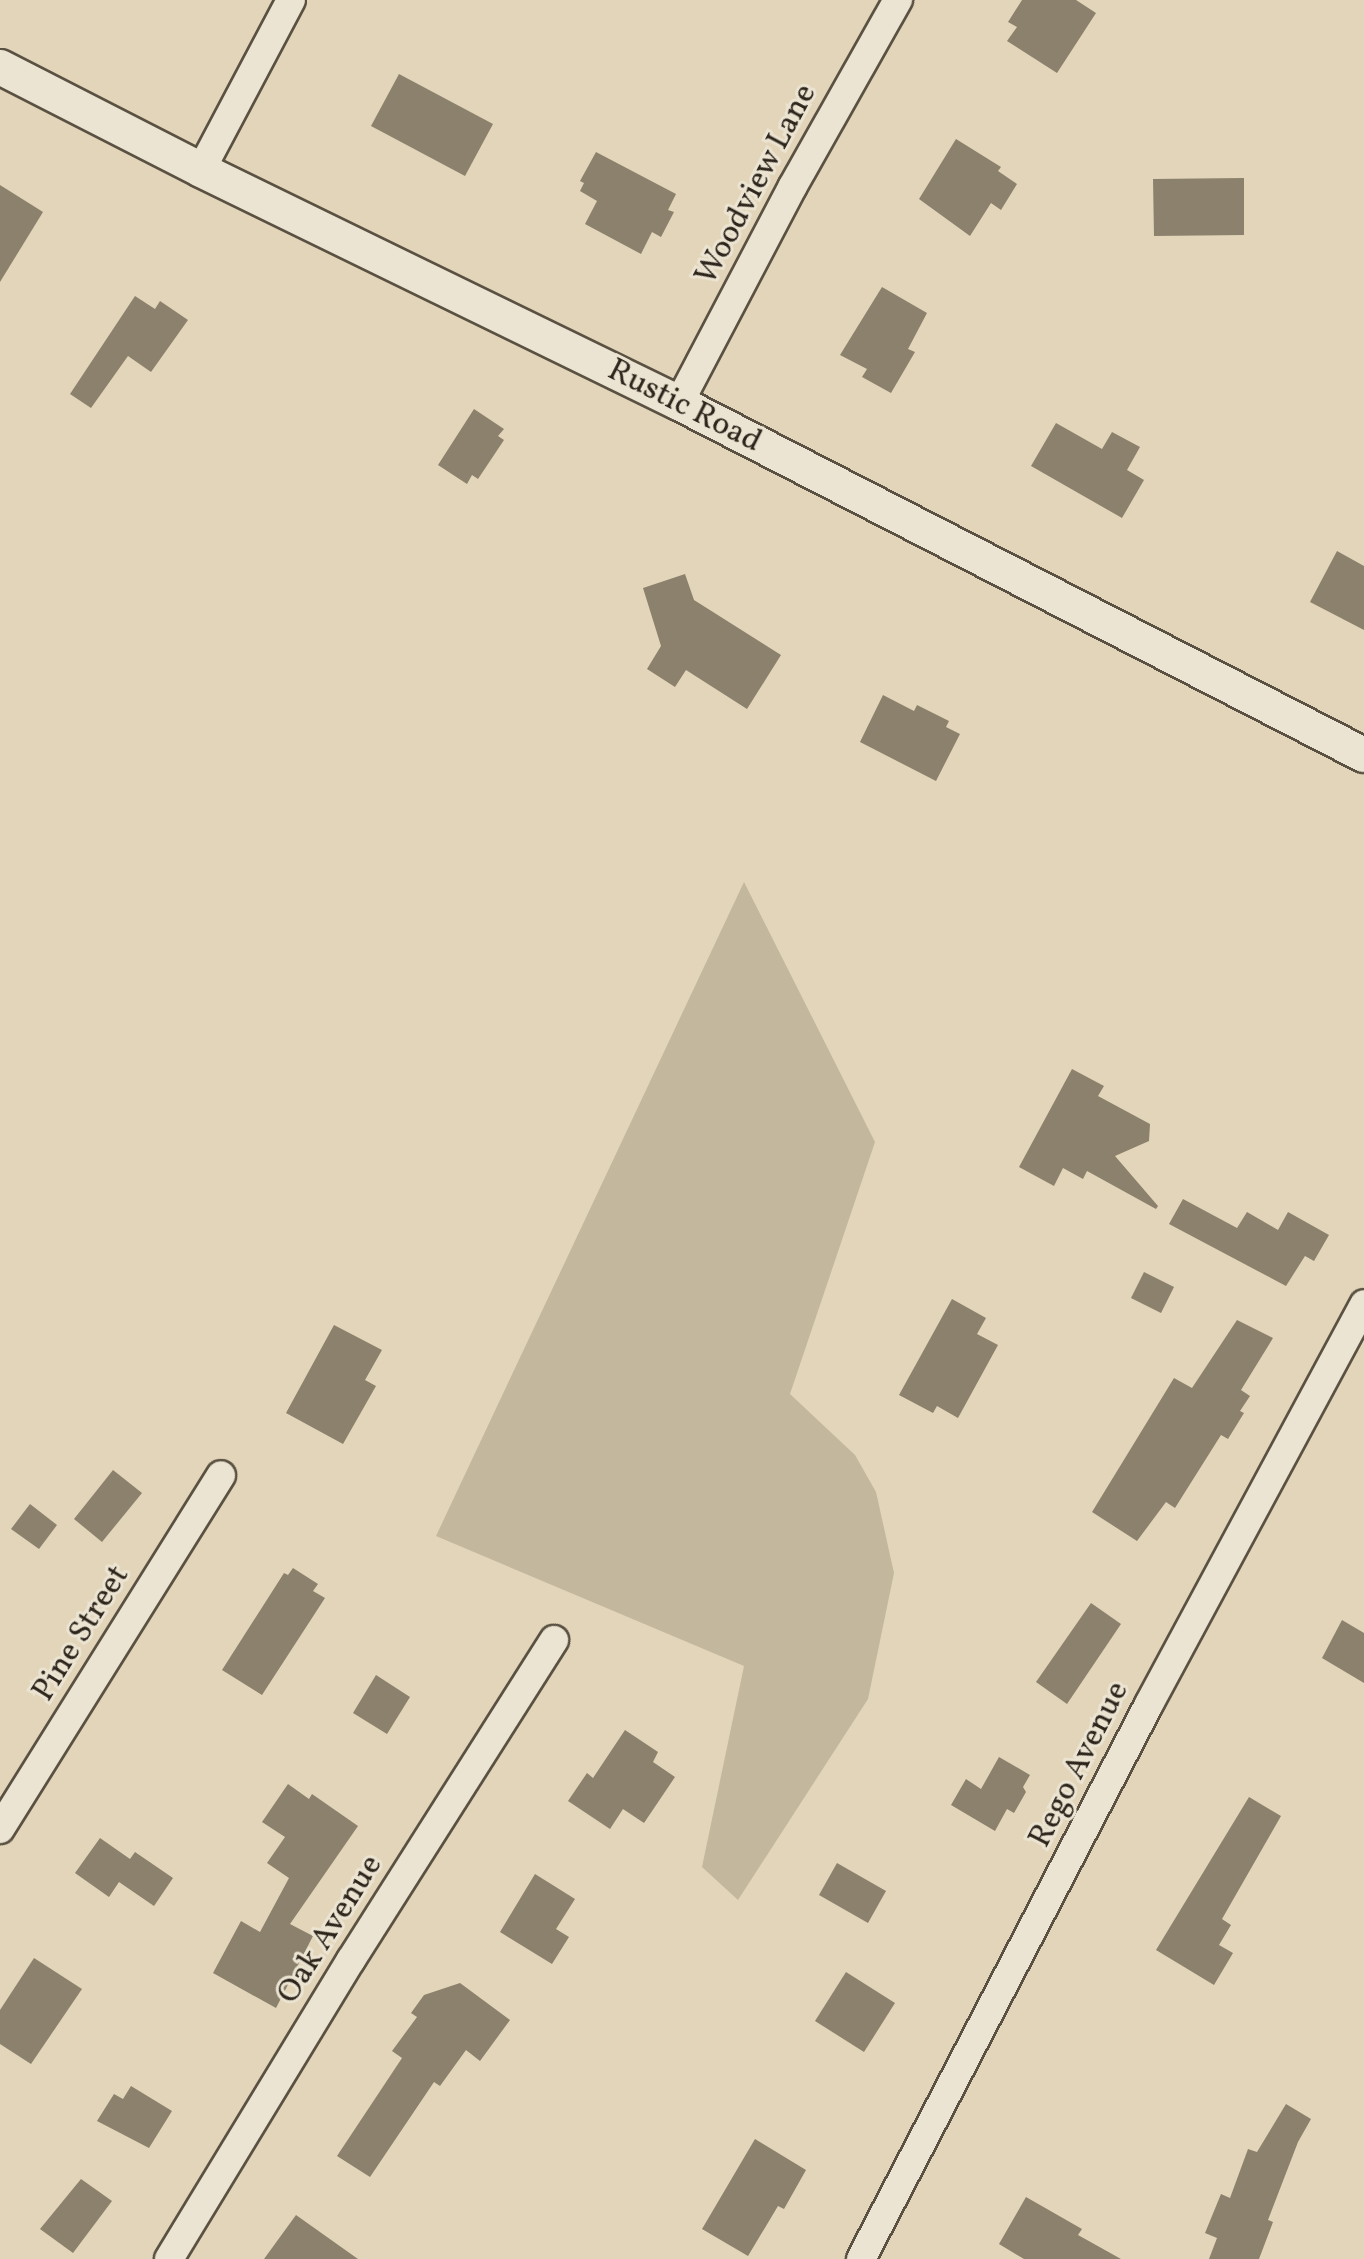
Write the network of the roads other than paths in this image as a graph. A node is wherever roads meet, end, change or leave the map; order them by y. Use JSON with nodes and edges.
{"nodes":[{"id":1,"x":291,"y":0,"type":"edge"},
{"id":2,"x":898,"y":0,"type":"edge"},
{"id":3,"x":0,"y":67,"type":"edge"},
{"id":4,"x":201,"y":170,"type":"junction"},
{"id":5,"x":679,"y":403,"type":"junction"},
{"id":6,"x":1364,"y":755,"type":"edge"},
{"id":7,"x":1364,"y":1304,"type":"edge"},
{"id":8,"x":221,"y":1475,"type":"dead end"},
{"id":9,"x":554,"y":1640,"type":"dead end"},
{"id":10,"x":0,"y":1829,"type":"edge"},
{"id":11,"x":169,"y":2259,"type":"edge"},
{"id":12,"x":861,"y":2259,"type":"edge"}],
"edges":[{"from":1,"to":4,"type":"street"},
{"from":2,"to":5,"type":"street","name":"Woodview Lane"},
{"from":3,"to":4,"type":"street","name":"Rustic Road"},
{"from":4,"to":5,"type":"street","name":"Rustic Road"},
{"from":5,"to":6,"type":"street","name":"Rustic Road"},
{"from":7,"to":12,"type":"street","name":"Rego Avenue"},
{"from":8,"to":10,"type":"street","name":"Pine Street"},
{"from":9,"to":11,"type":"street","name":"Oak Avenue"}]}
